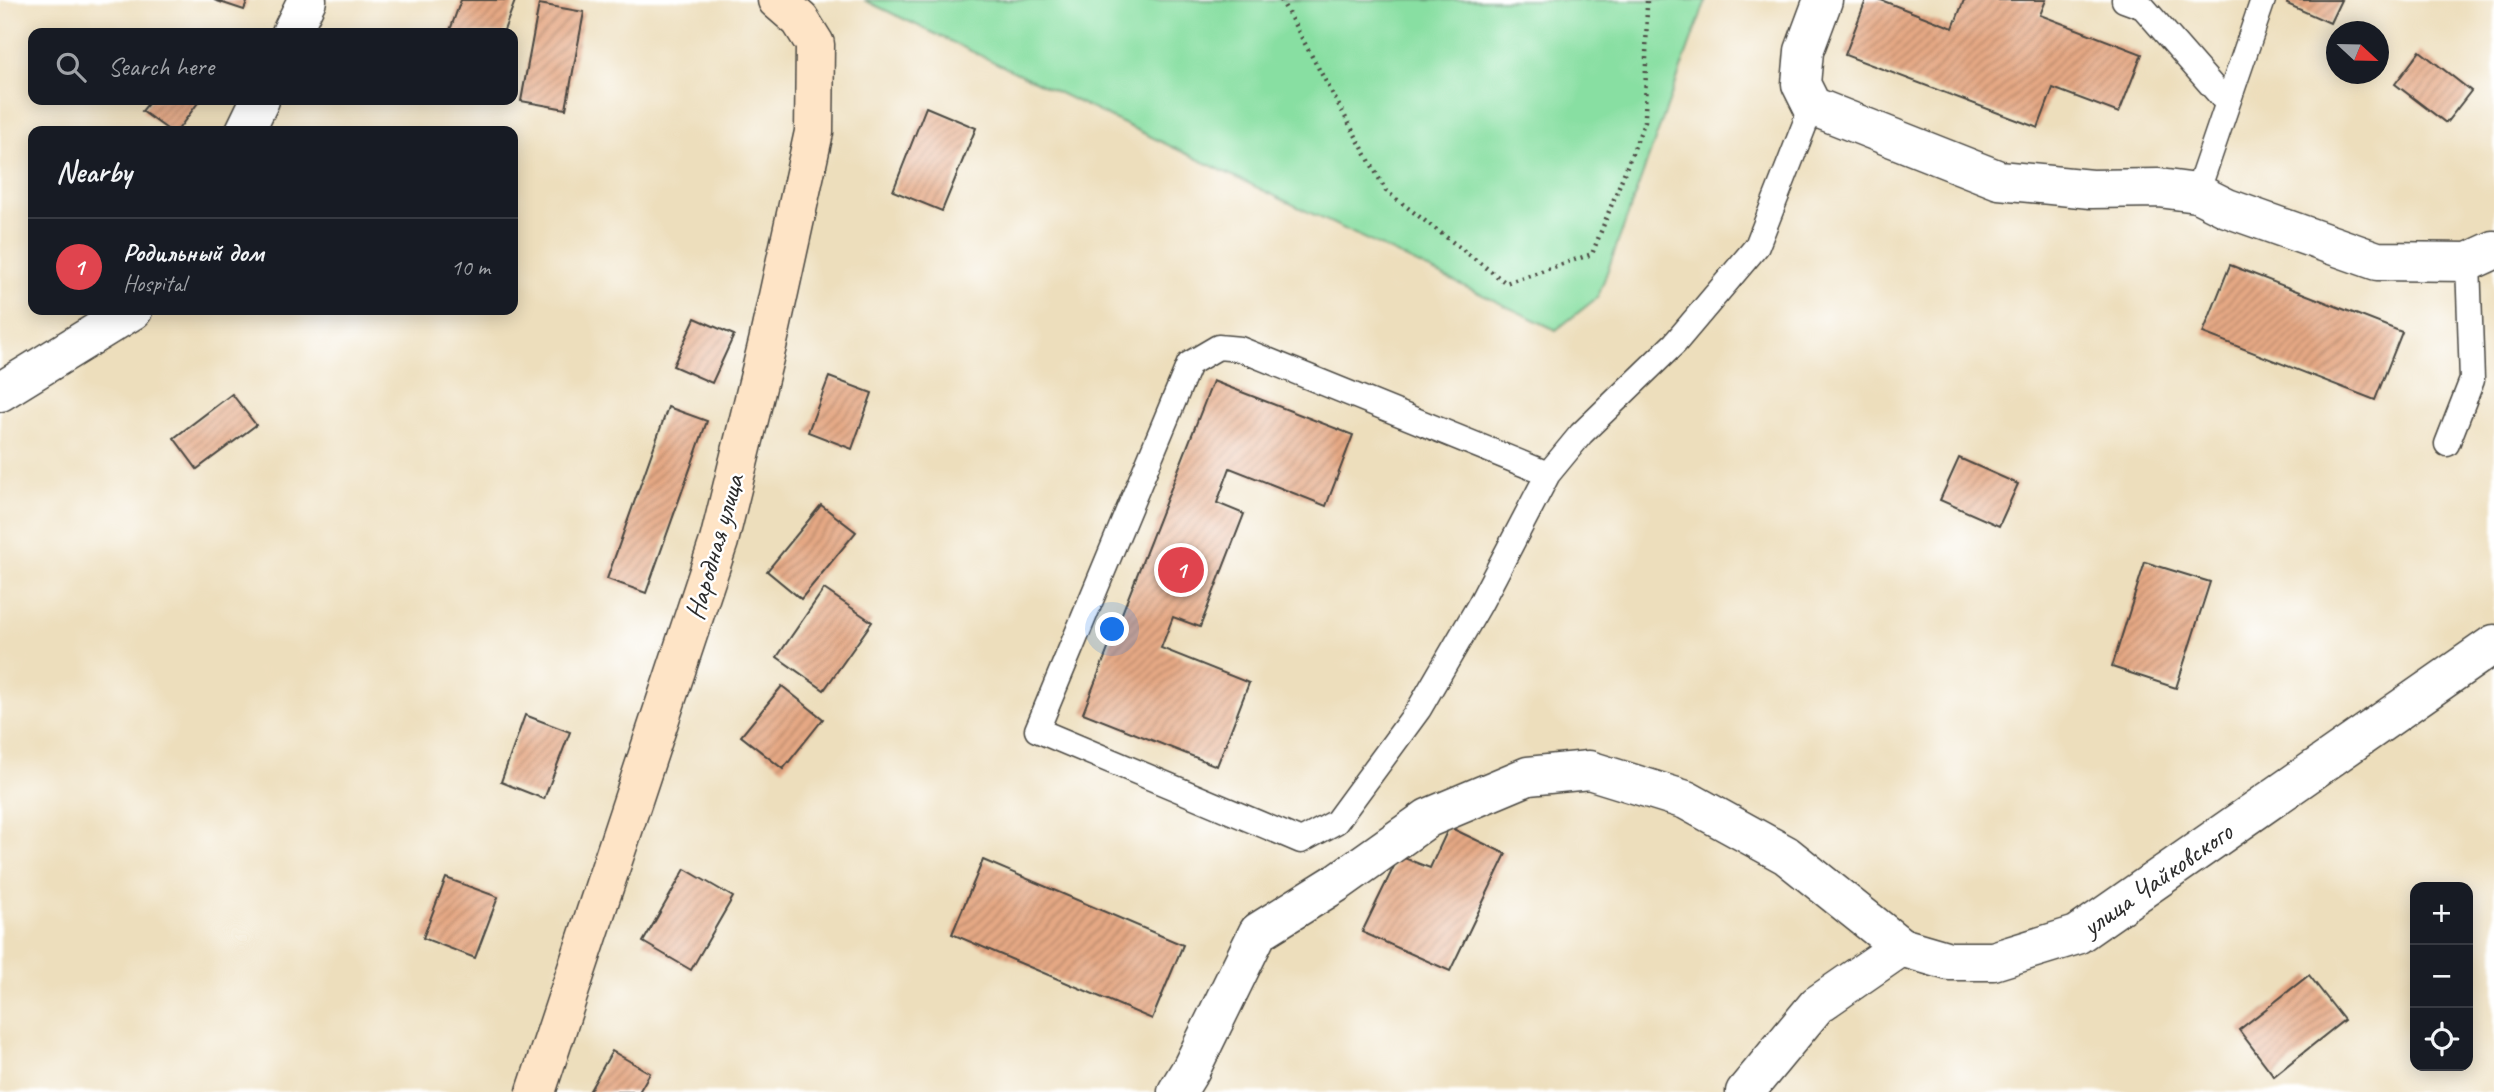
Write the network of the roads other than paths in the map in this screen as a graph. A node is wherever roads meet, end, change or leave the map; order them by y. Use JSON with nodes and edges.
{"nodes":[{"id":1,"x":307,"y":0,"type":"edge"},
{"id":2,"x":777,"y":0,"type":"edge"},
{"id":3,"x":1823,"y":0,"type":"edge"},
{"id":4,"x":2124,"y":0,"type":"edge"},
{"id":5,"x":2263,"y":0,"type":"edge"},
{"id":6,"x":294,"y":28,"type":"edge"},
{"id":7,"x":2227,"y":103,"type":"junction"},
{"id":8,"x":258,"y":105,"type":"edge"},
{"id":9,"x":1812,"y":106,"type":"junction"},
{"id":10,"x":247,"y":126,"type":"edge"},
{"id":11,"x":2197,"y":193,"type":"junction"},
{"id":12,"x":2481,"y":256,"type":"edge"},
{"id":13,"x":125,"y":315,"type":"edge"},
{"id":14,"x":0,"y":391,"type":"edge"},
{"id":15,"x":2446,"y":444,"type":"dead end"},
{"id":16,"x":1548,"y":474,"type":"junction"},
{"id":17,"x":2494,"y":644,"type":"edge"},
{"id":18,"x":1901,"y":947,"type":"junction"},
{"id":19,"x":536,"y":1092,"type":"edge"},
{"id":20,"x":1177,"y":1092,"type":"edge"},
{"id":21,"x":1745,"y":1092,"type":"edge"}],
"edges":[{"from":1,"to":6,"type":"street"},
{"from":2,"to":19,"type":"street","name":"Народная улица"},
{"from":3,"to":9,"type":"street"},
{"from":4,"to":7,"type":"lane"},
{"from":5,"to":7,"type":"lane"},
{"from":7,"to":11,"type":"lane"},
{"from":8,"to":10,"type":"street"},
{"from":9,"to":11,"type":"street"},
{"from":9,"to":16,"type":"lane"},
{"from":11,"to":12,"type":"street"},
{"from":12,"to":15,"type":"lane"},
{"from":13,"to":14,"type":"street"},
{"from":16,"to":16,"type":"lane"},
{"from":17,"to":18,"type":"street","name":"улица Чайковского"},
{"from":18,"to":20,"type":"street"},
{"from":18,"to":21,"type":"street"}]}
